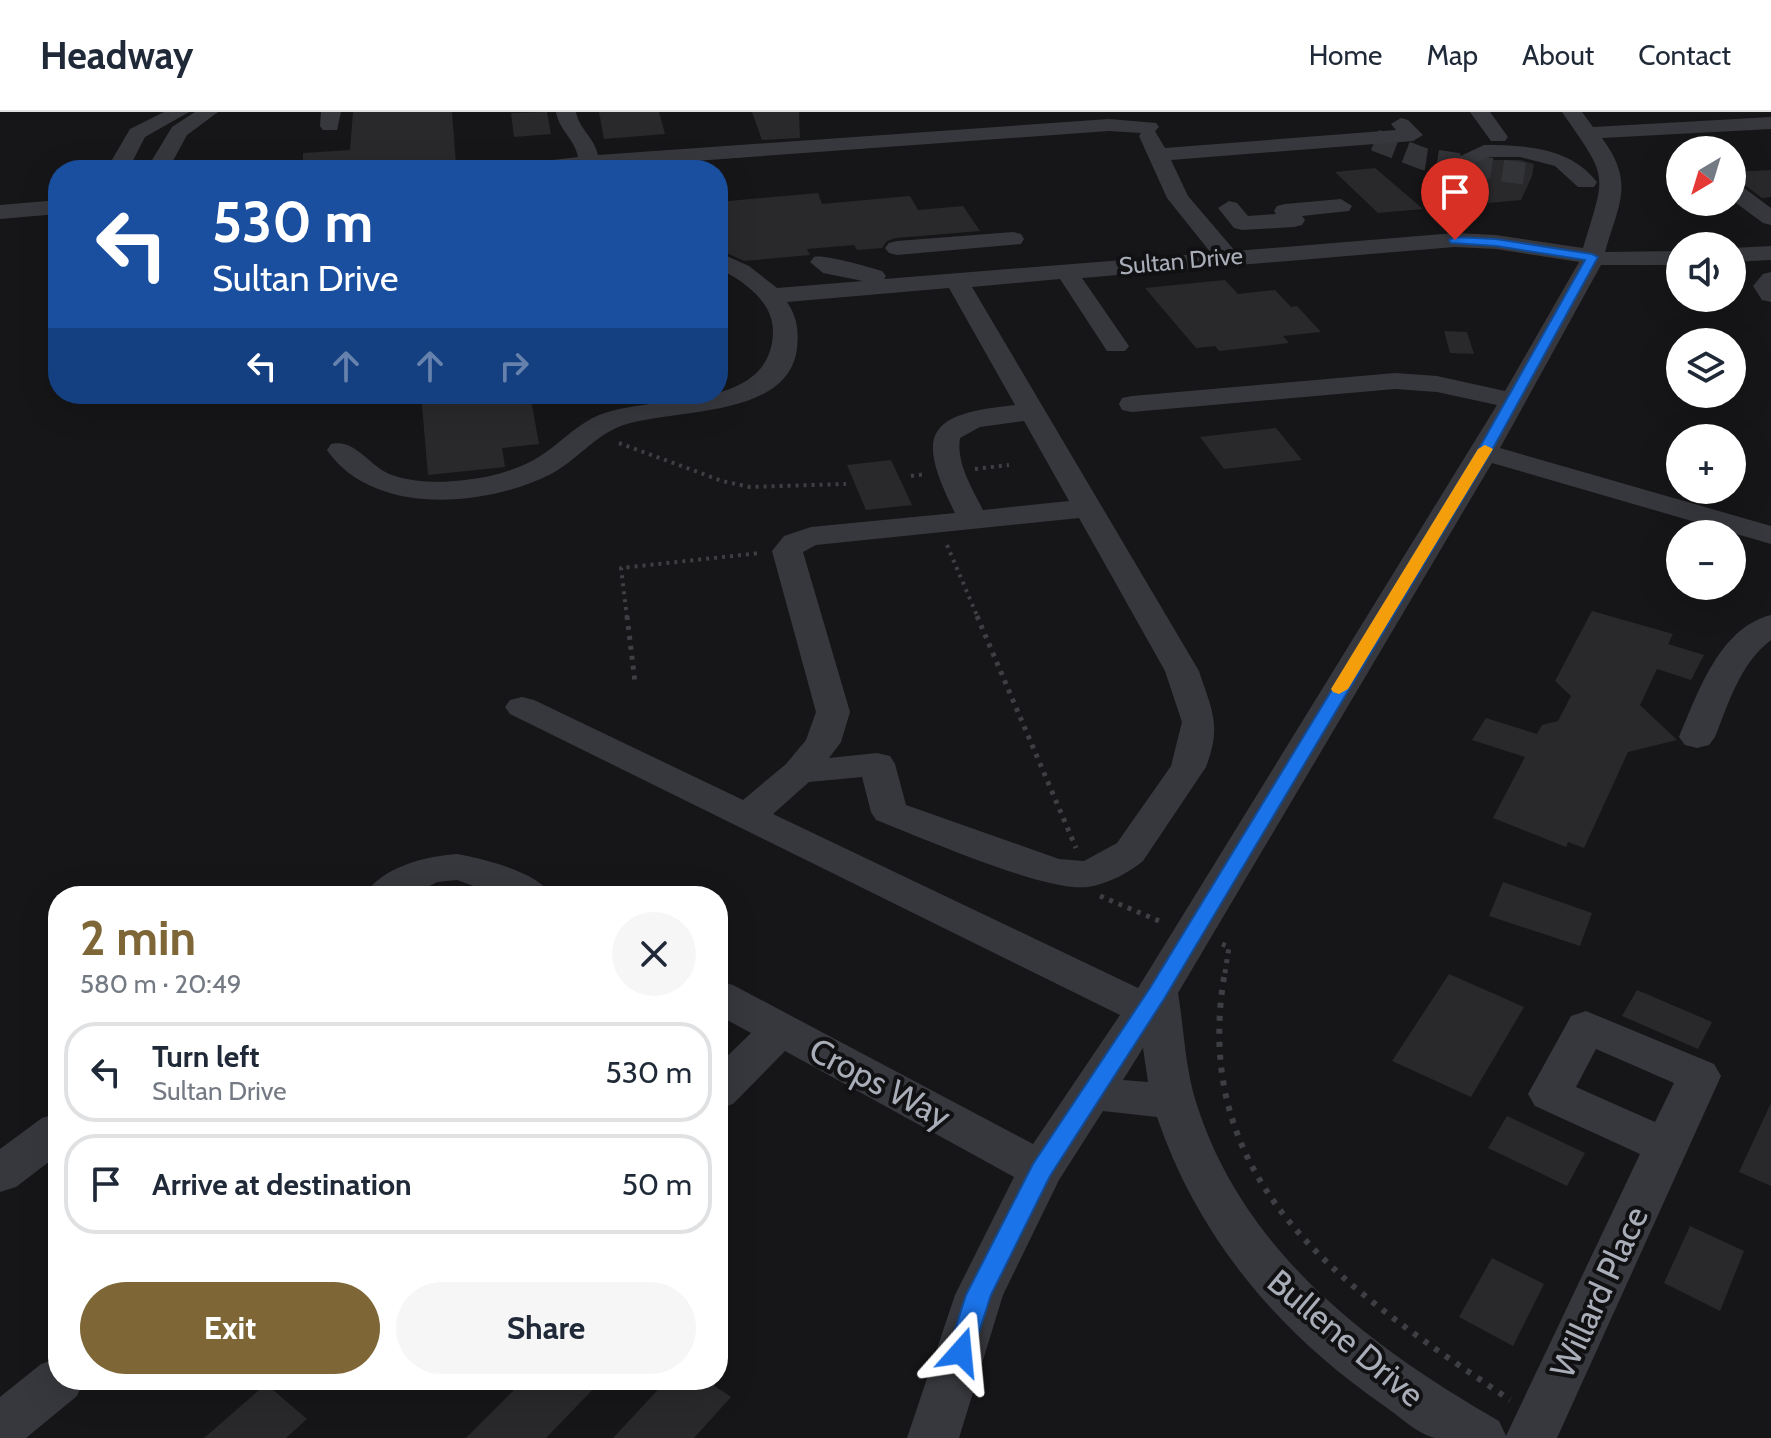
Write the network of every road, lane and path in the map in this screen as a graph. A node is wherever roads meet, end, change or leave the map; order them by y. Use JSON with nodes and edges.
{"nodes":[{"id":1,"x":179,"y":112,"type":"edge"},
{"id":2,"x":208,"y":112,"type":"edge"},
{"id":3,"x":566,"y":112,"type":"edge"},
{"id":4,"x":1480,"y":112,"type":"edge"},
{"id":5,"x":1151,"y":120,"type":"edge"},
{"id":6,"x":1579,"y":122,"type":"edge"},
{"id":7,"x":1771,"y":123,"type":"edge"},
{"id":8,"x":1401,"y":124,"type":"dead end"},
{"id":9,"x":1650,"y":129,"type":"junction"},
{"id":10,"x":1498,"y":137,"type":"dead end"},
{"id":11,"x":1666,"y":141,"type":"edge"},
{"id":12,"x":771,"y":149,"type":"junction"},
{"id":13,"x":1157,"y":155,"type":"junction"},
{"id":14,"x":116,"y":157,"type":"edge"},
{"id":15,"x":163,"y":160,"type":"edge"},
{"id":16,"x":589,"y":160,"type":"edge"},
{"id":17,"x":617,"y":160,"type":"edge"},
{"id":18,"x":728,"y":165,"type":"edge"},
{"id":19,"x":1457,"y":165,"type":"dead end"},
{"id":20,"x":1533,"y":175,"type":"tunnel mouth"},
{"id":21,"x":1599,"y":184,"type":"junction"},
{"id":22,"x":1746,"y":200,"type":"edge"},
{"id":23,"x":1341,"y":206,"type":"dead end"},
{"id":24,"x":48,"y":208,"type":"edge"},
{"id":25,"x":1229,"y":208,"type":"dead end"},
{"id":26,"x":11,"y":211,"type":"edge"},
{"id":27,"x":1771,"y":218,"type":"edge"},
{"id":28,"x":1013,"y":239,"type":"dead end"},
{"id":29,"x":897,"y":248,"type":"dead end"},
{"id":30,"x":1770,"y":254,"type":"edge"},
{"id":31,"x":1746,"y":255,"type":"edge"},
{"id":32,"x":1592,"y":257,"type":"junction"},
{"id":33,"x":1228,"y":258,"type":"junction"},
{"id":34,"x":1666,"y":259,"type":"edge"},
{"id":35,"x":1031,"y":262,"type":"dead end"},
{"id":36,"x":728,"y":263,"type":"edge"},
{"id":37,"x":1066,"y":271,"type":"junction"},
{"id":38,"x":799,"y":277,"type":"dead end"},
{"id":39,"x":1771,"y":279,"type":"edge"},
{"id":40,"x":957,"y":281,"type":"junction"},
{"id":41,"x":1771,"y":295,"type":"edge"},
{"id":42,"x":769,"y":296,"type":"junction"},
{"id":43,"x":1116,"y":346,"type":"dead end"},
{"id":44,"x":728,"y":399,"type":"edge"},
{"id":45,"x":1513,"y":401,"type":"junction"},
{"id":46,"x":695,"y":404,"type":"edge"},
{"id":47,"x":1132,"y":404,"type":"dead end"},
{"id":48,"x":1031,"y":412,"type":"junction"},
{"id":49,"x":590,"y":432,"type":"junction"},
{"id":50,"x":341,"y":450,"type":"dead end"},
{"id":51,"x":1484,"y":452,"type":"junction"},
{"id":52,"x":927,"y":474,"type":"dead end"},
{"id":53,"x":911,"y":476,"type":"dead end"},
{"id":54,"x":846,"y":484,"type":"dead end"},
{"id":55,"x":1089,"y":508,"type":"junction"},
{"id":56,"x":973,"y":518,"type":"junction"},
{"id":57,"x":937,"y":522,"type":"junction"},
{"id":58,"x":1771,"y":535,"type":"edge"},
{"id":59,"x":765,"y":552,"type":"dead end"},
{"id":60,"x":1771,"y":625,"type":"edge"},
{"id":61,"x":635,"y":682,"type":"dead end"},
{"id":62,"x":522,"y":707,"type":"dead end"},
{"id":63,"x":1697,"y":737,"type":"dead end"},
{"id":64,"x":799,"y":772,"type":"junction"},
{"id":65,"x":747,"y":816,"type":"junction"},
{"id":66,"x":1087,"y":874,"type":"junction"},
{"id":67,"x":397,"y":886,"type":"edge"},
{"id":68,"x":513,"y":886,"type":"edge"},
{"id":69,"x":1193,"y":933,"type":"junction"},
{"id":70,"x":728,"y":1001,"type":"edge"},
{"id":71,"x":1151,"y":1002,"type":"junction"},
{"id":72,"x":780,"y":1030,"type":"junction"},
{"id":73,"x":728,"y":1082,"type":"edge"},
{"id":74,"x":1092,"y":1093,"type":"junction"},
{"id":75,"x":1174,"y":1102,"type":"junction"},
{"id":76,"x":48,"y":1138,"type":"edge"},
{"id":77,"x":1666,"y":1146,"type":"dead end"},
{"id":78,"x":1041,"y":1170,"type":"junction"},
{"id":79,"x":0,"y":1174,"type":"edge"},
{"id":80,"x":48,"y":1389,"type":"edge"},
{"id":81,"x":0,"y":1428,"type":"edge"},
{"id":82,"x":1536,"y":1429,"type":"edge"},
{"id":83,"x":933,"y":1438,"type":"edge"},
{"id":84,"x":1481,"y":1438,"type":"edge"}],
"edges":[{"from":1,"to":14,"type":"street"},
{"from":2,"to":15,"type":"street"},
{"from":3,"to":16,"type":"street"},
{"from":4,"to":10,"type":"street"},
{"from":5,"to":12,"type":"street"},
{"from":5,"to":13,"type":"street"},
{"from":6,"to":9,"type":"street"},
{"from":6,"to":21,"type":"street"},
{"from":7,"to":9,"type":"street"},
{"from":8,"to":13,"type":"street"},
{"from":9,"to":11,"type":"street"},
{"from":12,"to":17,"type":"street"},
{"from":12,"to":18,"type":"street"},
{"from":13,"to":33,"type":"street"},
{"from":19,"to":21,"type":"street"},
{"from":20,"to":21,"type":"street"},
{"from":21,"to":32,"type":"street"},
{"from":22,"to":27,"type":"street"},
{"from":23,"to":25,"type":"street"},
{"from":24,"to":26,"type":"street"},
{"from":28,"to":29,"type":"street"},
{"from":30,"to":31,"type":"street"},
{"from":32,"to":33,"type":"street","name":"Sultan Drive"},
{"from":32,"to":34,"type":"street","name":"Sultan Drive"},
{"from":32,"to":45,"type":"street"},
{"from":33,"to":37,"type":"street","name":"Sultan Drive"},
{"from":35,"to":38,"type":"street"},
{"from":36,"to":42,"type":"street"},
{"from":37,"to":40,"type":"street","name":"Sultan Drive"},
{"from":37,"to":43,"type":"street"},
{"from":39,"to":41,"type":"street"},
{"from":40,"to":42,"type":"street","name":"Sultan Drive"},
{"from":40,"to":48,"type":"street"},
{"from":42,"to":44,"type":"street"},
{"from":45,"to":47,"type":"street"},
{"from":45,"to":51,"type":"street"},
{"from":46,"to":49,"type":"street"},
{"from":48,"to":55,"type":"street"},
{"from":48,"to":56,"type":"street"},
{"from":49,"to":50,"type":"street"},
{"from":49,"to":54,"type":"path"},
{"from":51,"to":58,"type":"street"},
{"from":51,"to":69,"type":"street"},
{"from":52,"to":53,"type":"path"},
{"from":55,"to":56,"type":"street"},
{"from":55,"to":66,"type":"street"},
{"from":56,"to":57,"type":"street"},
{"from":57,"to":64,"type":"street"},
{"from":57,"to":66,"type":"path"},
{"from":59,"to":61,"type":"path"},
{"from":60,"to":63,"type":"street"},
{"from":62,"to":65,"type":"street"},
{"from":64,"to":65,"type":"street"},
{"from":64,"to":66,"type":"street"},
{"from":65,"to":71,"type":"street"},
{"from":66,"to":69,"type":"path"},
{"from":67,"to":68,"type":"street"},
{"from":69,"to":71,"type":"street"},
{"from":69,"to":82,"type":"path"},
{"from":70,"to":72,"type":"street","name":"Crops Way"},
{"from":71,"to":74,"type":"street"},
{"from":71,"to":75,"type":"street","name":"Bullene Drive"},
{"from":72,"to":73,"type":"street"},
{"from":72,"to":78,"type":"street","name":"Crops Way"},
{"from":74,"to":75,"type":"street"},
{"from":74,"to":78,"type":"street"},
{"from":75,"to":84,"type":"street","name":"Bullene Drive"},
{"from":76,"to":79,"type":"street"},
{"from":77,"to":82,"type":"street","name":"Willard Place"},
{"from":78,"to":83,"type":"street"},
{"from":80,"to":81,"type":"street"}]}
